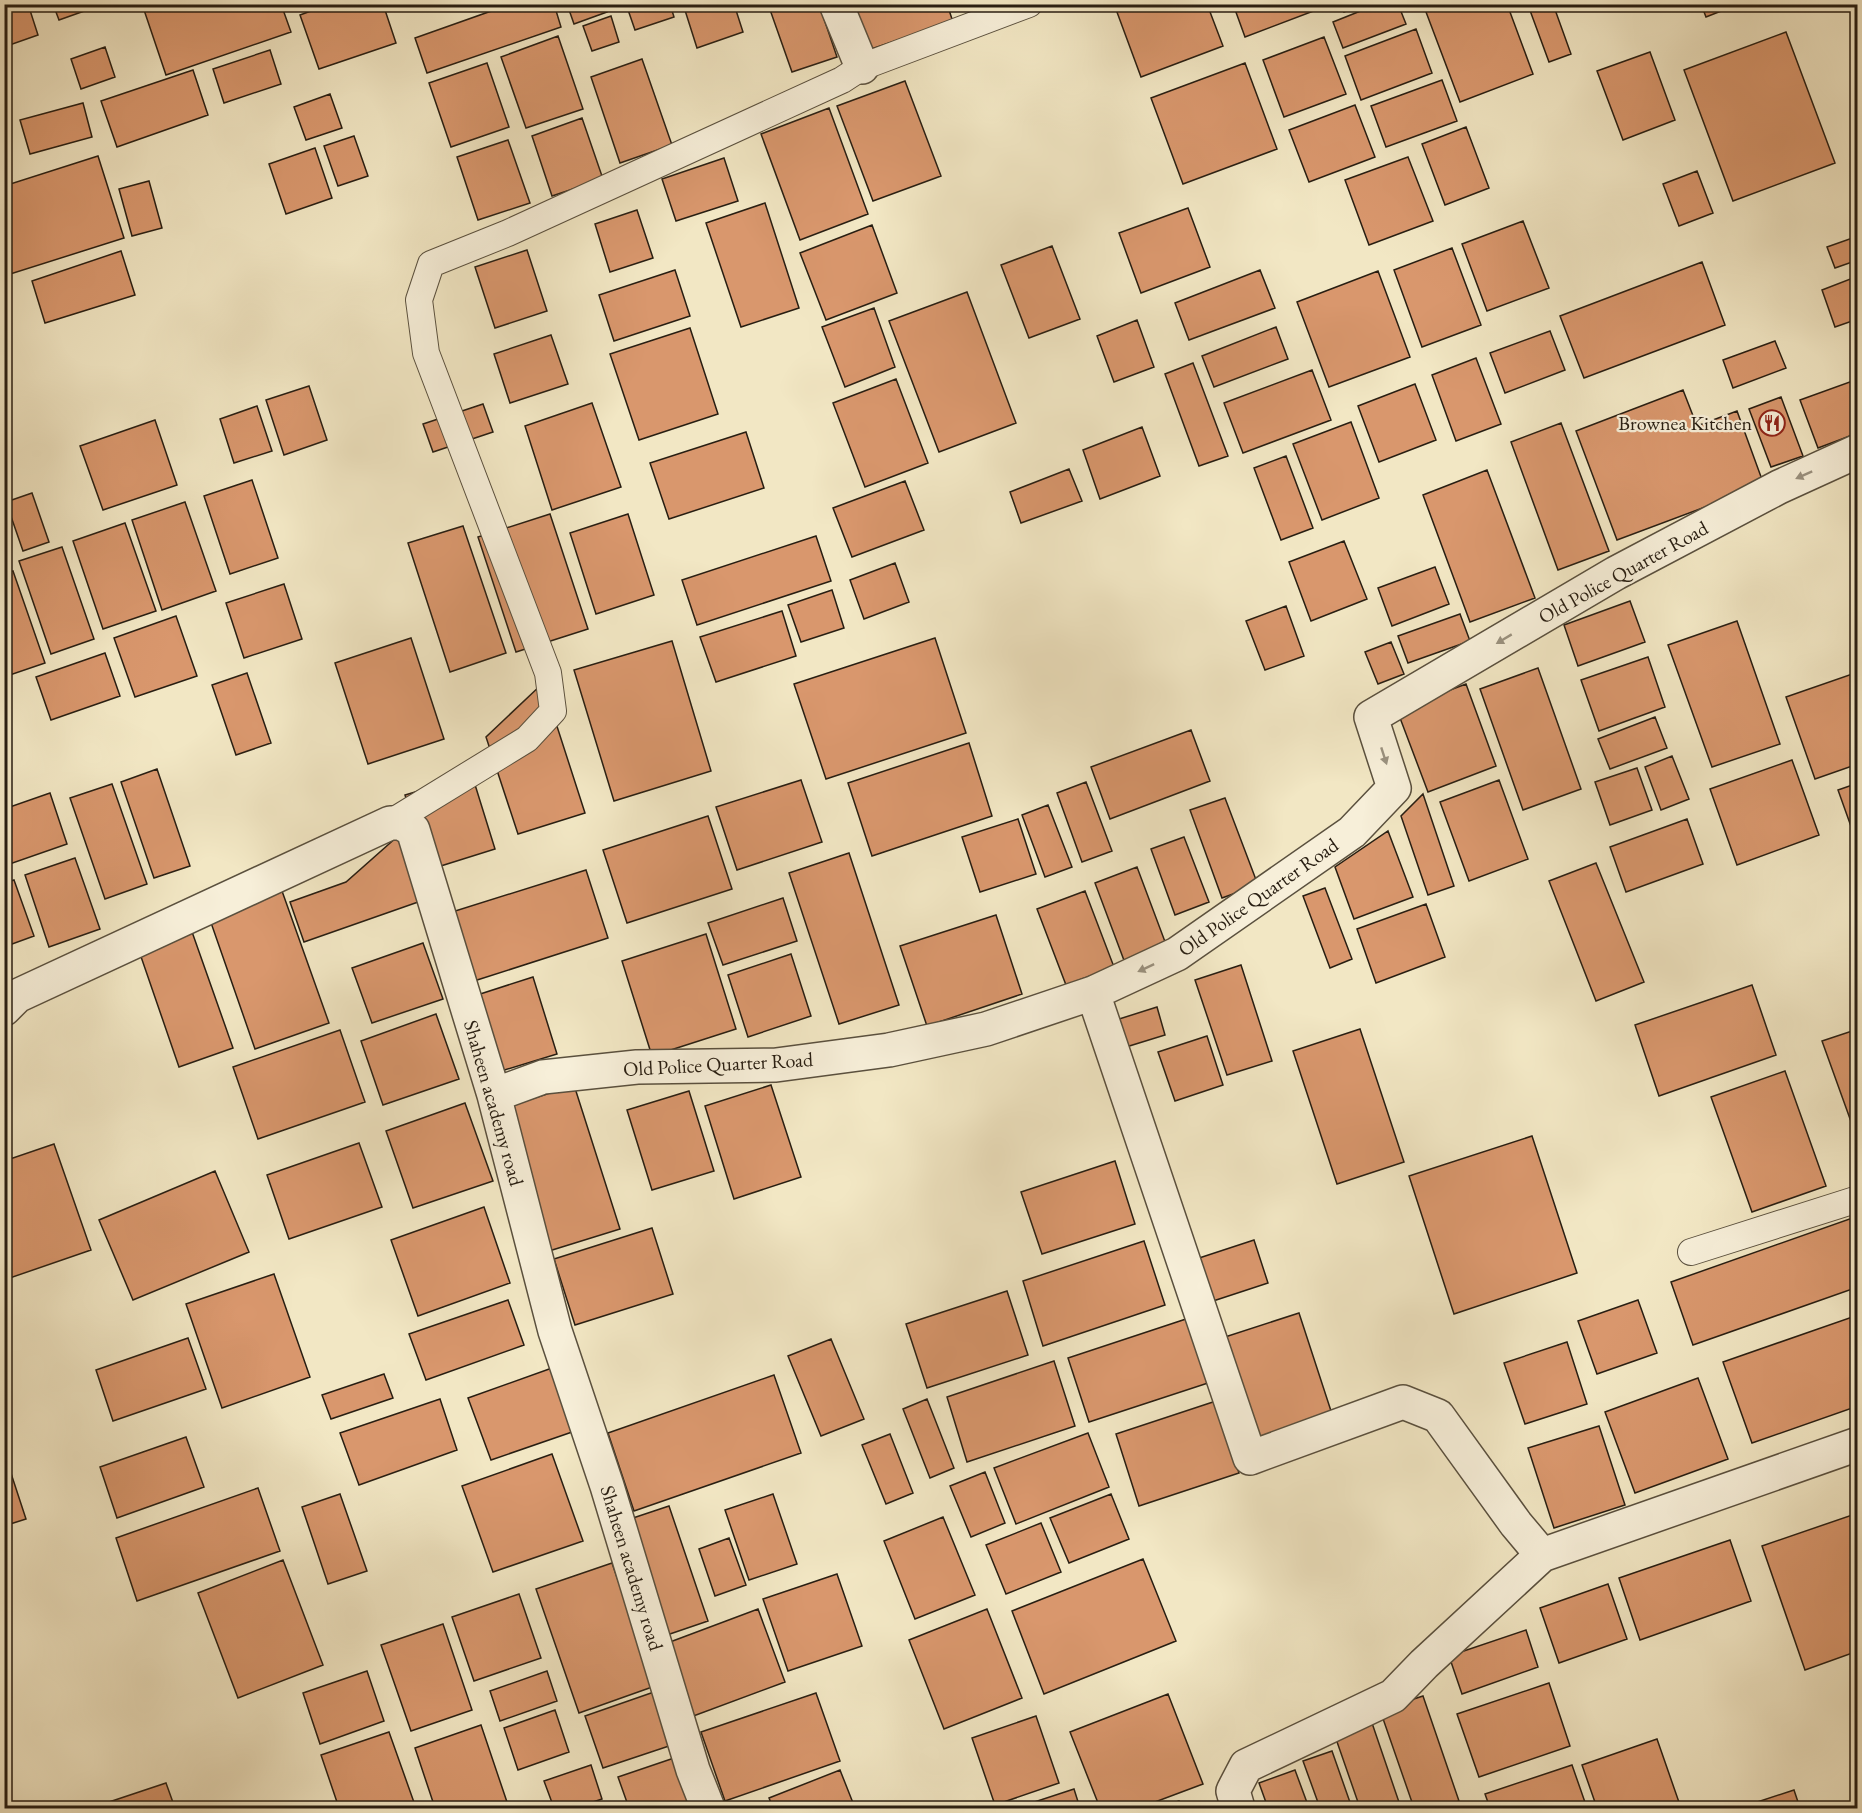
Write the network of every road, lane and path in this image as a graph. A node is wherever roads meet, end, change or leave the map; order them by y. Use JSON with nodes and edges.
{"nodes":[{"id":1,"x":836,"y":4,"type":"edge"},
{"id":2,"x":1029,"y":4,"type":"edge"},
{"id":3,"x":862,"y":66,"type":"junction"},
{"id":4,"x":1857,"y":451,"type":"edge"},
{"id":5,"x":390,"y":823,"type":"junction"},
{"id":6,"x":1093,"y":993,"type":"junction"},
{"id":7,"x":4,"y":1009,"type":"edge"},
{"id":8,"x":494,"y":1095,"type":"junction"},
{"id":9,"x":1857,"y":1200,"type":"edge"},
{"id":10,"x":1691,"y":1252,"type":"dead end"},
{"id":11,"x":1857,"y":1444,"type":"edge"},
{"id":12,"x":1542,"y":1556,"type":"junction"},
{"id":13,"x":708,"y":1809,"type":"edge"},
{"id":14,"x":1238,"y":1809,"type":"edge"}],
"edges":[{"from":1,"to":3,"type":"street"},
{"from":2,"to":3,"type":"lane"},
{"from":3,"to":5,"type":"lane"},
{"from":4,"to":6,"type":"street","name":"Old Police Quarter Road","one_way":true},
{"from":5,"to":7,"type":"street"},
{"from":5,"to":8,"type":"street","name":"Shaheen academy road"},
{"from":6,"to":8,"type":"street","name":"Old Police Quarter Road"},
{"from":6,"to":12,"type":"street"},
{"from":8,"to":13,"type":"street","name":"Shaheen academy road"},
{"from":9,"to":10,"type":"lane"},
{"from":11,"to":12,"type":"street"},
{"from":12,"to":14,"type":"street"}]}
